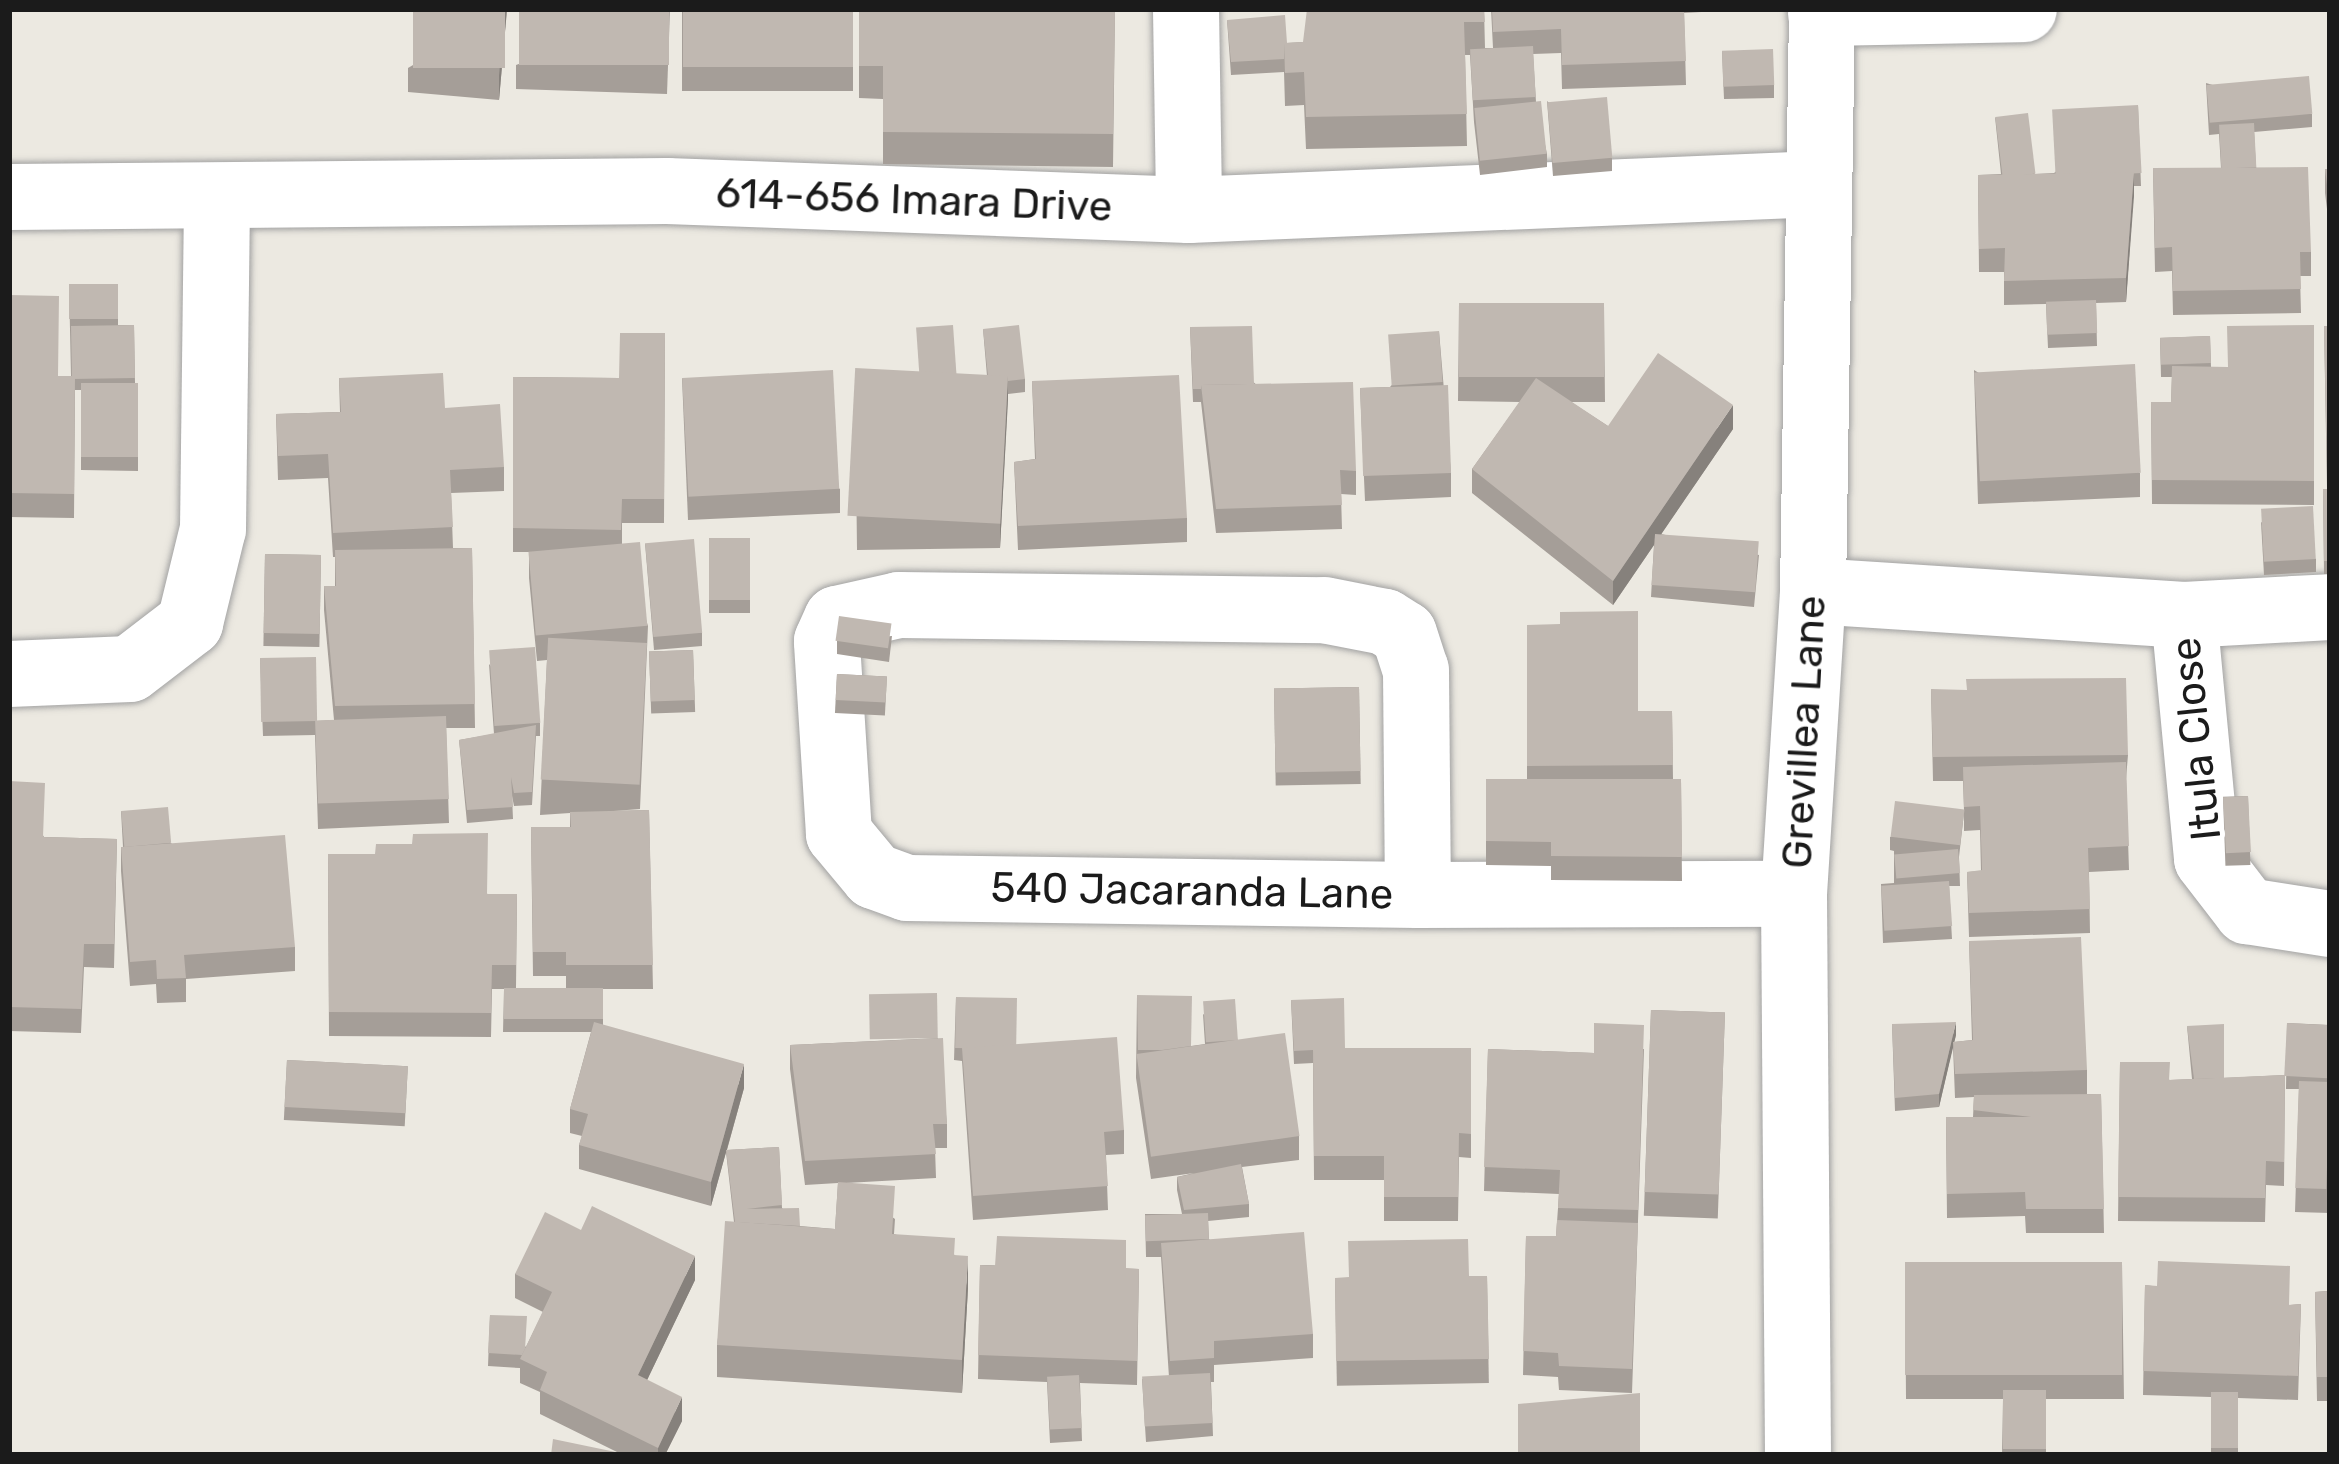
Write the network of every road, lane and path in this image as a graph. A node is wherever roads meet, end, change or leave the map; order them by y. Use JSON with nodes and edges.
{"nodes":[{"id":1,"x":1186,"y":9,"type":"edge"},
{"id":2,"x":2024,"y":9,"type":"edge"},
{"id":3,"x":1821,"y":11,"type":"edge"},
{"id":4,"x":1818,"y":184,"type":"junction"},
{"id":5,"x":9,"y":197,"type":"edge"},
{"id":6,"x":218,"y":200,"type":"junction"},
{"id":7,"x":1189,"y":210,"type":"junction"},
{"id":8,"x":1813,"y":591,"type":"junction"},
{"id":9,"x":2330,"y":607,"type":"edge"},
{"id":10,"x":2184,"y":615,"type":"junction"},
{"id":11,"x":9,"y":674,"type":"edge"},
{"id":12,"x":1794,"y":894,"type":"junction"},
{"id":13,"x":1418,"y":895,"type":"junction"},
{"id":14,"x":2330,"y":924,"type":"edge"},
{"id":15,"x":1798,"y":1455,"type":"edge"}],
"edges":[{"from":1,"to":7,"type":"street"},
{"from":2,"to":3,"type":"street"},
{"from":3,"to":4,"type":"street","name":"Grevillea Lane"},
{"from":4,"to":7,"type":"street","name":"614-656 Imara Drive"},
{"from":4,"to":8,"type":"street","name":"Grevillea Lane"},
{"from":5,"to":6,"type":"street","name":"614-656 Imara Drive"},
{"from":6,"to":7,"type":"street","name":"614-656 Imara Drive"},
{"from":6,"to":11,"type":"street"},
{"from":8,"to":10,"type":"street"},
{"from":8,"to":12,"type":"street","name":"Grevillea Lane"},
{"from":9,"to":10,"type":"street","name":"Itula Close"},
{"from":10,"to":14,"type":"street","name":"Itula Close"},
{"from":12,"to":13,"type":"street"},
{"from":12,"to":15,"type":"street","name":"Grevillea Lane"},
{"from":13,"to":13,"type":"street","name":"540 Jacaranda Lane"}]}
